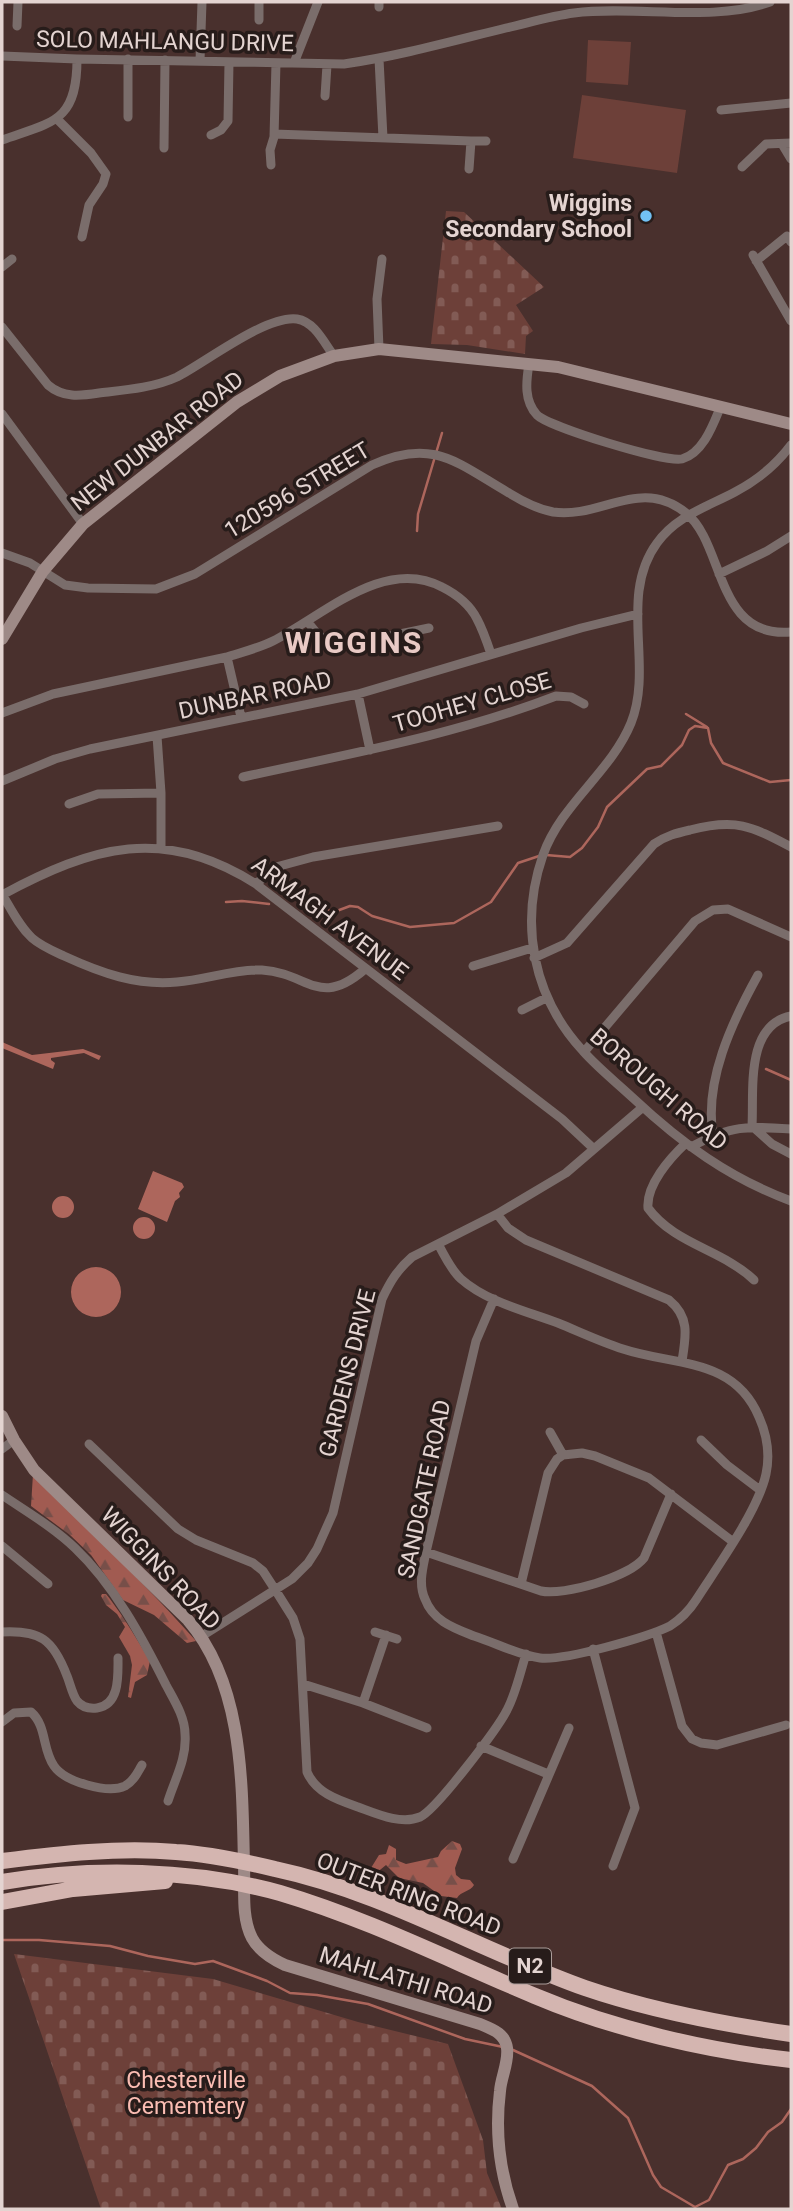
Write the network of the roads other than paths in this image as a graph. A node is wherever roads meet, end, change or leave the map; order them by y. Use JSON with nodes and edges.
{"nodes":[{"id":1,"x":18,"y":2,"type":"edge"},
{"id":2,"x":202,"y":2,"type":"edge"},
{"id":3,"x":260,"y":2,"type":"edge"},
{"id":4,"x":318,"y":2,"type":"edge"},
{"id":5,"x":770,"y":2,"type":"edge"},
{"id":6,"x":630,"y":6,"type":"edge"},
{"id":7,"x":259,"y":20,"type":"dead end"},
{"id":8,"x":17,"y":26,"type":"dead end"},
{"id":9,"x":2,"y":56,"type":"edge"},
{"id":10,"x":379,"y":58,"type":"junction"},
{"id":11,"x":128,"y":59,"type":"junction"},
{"id":12,"x":77,"y":60,"type":"junction"},
{"id":13,"x":165,"y":60,"type":"junction"},
{"id":14,"x":200,"y":61,"type":"junction"},
{"id":15,"x":229,"y":62,"type":"junction"},
{"id":16,"x":276,"y":63,"type":"junction"},
{"id":17,"x":294,"y":64,"type":"junction"},
{"id":18,"x":327,"y":65,"type":"junction"},
{"id":19,"x":325,"y":96,"type":"dead end"},
{"id":20,"x":791,"y":103,"type":"edge"},
{"id":21,"x":721,"y":110,"type":"dead end"},
{"id":22,"x":128,"y":117,"type":"dead end"},
{"id":23,"x":57,"y":119,"type":"junction"},
{"id":24,"x":274,"y":134,"type":"junction"},
{"id":25,"x":211,"y":135,"type":"dead end"},
{"id":26,"x":383,"y":138,"type":"junction"},
{"id":27,"x":2,"y":140,"type":"edge"},
{"id":28,"x":471,"y":141,"type":"junction"},
{"id":29,"x":485,"y":141,"type":"dead end"},
{"id":30,"x":787,"y":143,"type":"edge"},
{"id":31,"x":164,"y":148,"type":"dead end"},
{"id":32,"x":791,"y":159,"type":"edge"},
{"id":33,"x":271,"y":166,"type":"dead end"},
{"id":34,"x":743,"y":167,"type":"dead end"},
{"id":35,"x":469,"y":169,"type":"dead end"},
{"id":36,"x":82,"y":237,"type":"dead end"},
{"id":37,"x":791,"y":242,"type":"edge"},
{"id":38,"x":12,"y":259,"type":"dead end"},
{"id":39,"x":382,"y":259,"type":"dead end"},
{"id":40,"x":2,"y":267,"type":"edge"},
{"id":41,"x":791,"y":321,"type":"edge"},
{"id":42,"x":3,"y":331,"type":"edge"},
{"id":43,"x":379,"y":349,"type":"junction"},
{"id":44,"x":334,"y":356,"type":"junction"},
{"id":45,"x":528,"y":364,"type":"junction"},
{"id":46,"x":720,"y":408,"type":"junction"},
{"id":47,"x":2,"y":414,"type":"edge"},
{"id":48,"x":791,"y":424,"type":"edge"},
{"id":49,"x":791,"y":445,"type":"edge"},
{"id":50,"x":689,"y":515,"type":"junction"},
{"id":51,"x":83,"y":524,"type":"junction"},
{"id":52,"x":791,"y":536,"type":"edge"},
{"id":53,"x":2,"y":553,"type":"edge"},
{"id":54,"x":43,"y":571,"type":"junction"},
{"id":55,"x":719,"y":574,"type":"junction"},
{"id":56,"x":638,"y":614,"type":"junction"},
{"id":57,"x":308,"y":622,"type":"junction"},
{"id":58,"x":429,"y":628,"type":"dead end"},
{"id":59,"x":791,"y":632,"type":"edge"},
{"id":60,"x":2,"y":639,"type":"edge"},
{"id":61,"x":491,"y":654,"type":"junction"},
{"id":62,"x":228,"y":657,"type":"junction"},
{"id":63,"x":359,"y":694,"type":"junction"},
{"id":64,"x":584,"y":704,"type":"dead end"},
{"id":65,"x":2,"y":713,"type":"edge"},
{"id":66,"x":241,"y":718,"type":"junction"},
{"id":67,"x":157,"y":736,"type":"junction"},
{"id":68,"x":370,"y":750,"type":"junction"},
{"id":69,"x":243,"y":778,"type":"dead end"},
{"id":70,"x":2,"y":781,"type":"edge"},
{"id":71,"x":161,"y":793,"type":"junction"},
{"id":72,"x":69,"y":804,"type":"dead end"},
{"id":73,"x":498,"y":826,"type":"dead end"},
{"id":74,"x":791,"y":847,"type":"edge"},
{"id":75,"x":161,"y":848,"type":"junction"},
{"id":76,"x":256,"y":884,"type":"junction"},
{"id":77,"x":2,"y":894,"type":"edge"},
{"id":78,"x":791,"y":937,"type":"edge"},
{"id":79,"x":533,"y":953,"type":"junction"},
{"id":80,"x":473,"y":966,"type":"dead end"},
{"id":81,"x":365,"y":969,"type":"junction"},
{"id":82,"x":758,"y":975,"type":"dead end"},
{"id":83,"x":547,"y":998,"type":"junction"},
{"id":84,"x":522,"y":1010,"type":"dead end"},
{"id":85,"x":791,"y":1016,"type":"edge"},
{"id":86,"x":584,"y":1052,"type":"junction"},
{"id":87,"x":643,"y":1107,"type":"junction"},
{"id":88,"x":752,"y":1126,"type":"junction"},
{"id":89,"x":791,"y":1129,"type":"edge"},
{"id":90,"x":713,"y":1135,"type":"junction"},
{"id":91,"x":689,"y":1145,"type":"junction"},
{"id":92,"x":594,"y":1149,"type":"junction"},
{"id":93,"x":791,"y":1154,"type":"edge"},
{"id":94,"x":791,"y":1201,"type":"edge"},
{"id":95,"x":497,"y":1214,"type":"junction"},
{"id":96,"x":438,"y":1244,"type":"junction"},
{"id":97,"x":754,"y":1280,"type":"dead end"},
{"id":98,"x":494,"y":1299,"type":"junction"},
{"id":99,"x":682,"y":1361,"type":"junction"},
{"id":100,"x":2,"y":1416,"type":"edge"},
{"id":101,"x":550,"y":1432,"type":"dead end"},
{"id":102,"x":14,"y":1440,"type":"junction"},
{"id":103,"x":701,"y":1440,"type":"dead end"},
{"id":104,"x":89,"y":1444,"type":"dead end"},
{"id":105,"x":2,"y":1449,"type":"edge"},
{"id":106,"x":564,"y":1455,"type":"junction"},
{"id":107,"x":761,"y":1490,"type":"junction"},
{"id":108,"x":671,"y":1494,"type":"junction"},
{"id":109,"x":2,"y":1496,"type":"edge"},
{"id":110,"x":732,"y":1541,"type":"junction"},
{"id":111,"x":2,"y":1546,"type":"edge"},
{"id":112,"x":426,"y":1552,"type":"junction"},
{"id":113,"x":48,"y":1584,"type":"dead end"},
{"id":114,"x":521,"y":1584,"type":"junction"},
{"id":115,"x":276,"y":1591,"type":"junction"},
{"id":116,"x":2,"y":1632,"type":"edge"},
{"id":117,"x":375,"y":1632,"type":"dead end"},
{"id":118,"x":656,"y":1632,"type":"junction"},
{"id":119,"x":386,"y":1635,"type":"junction"},
{"id":120,"x":202,"y":1636,"type":"junction"},
{"id":121,"x":397,"y":1639,"type":"dead end"},
{"id":122,"x":593,"y":1649,"type":"junction"},
{"id":123,"x":526,"y":1654,"type":"junction"},
{"id":124,"x":118,"y":1658,"type":"dead end"},
{"id":125,"x":303,"y":1684,"type":"junction"},
{"id":126,"x":363,"y":1703,"type":"junction"},
{"id":127,"x":2,"y":1722,"type":"edge"},
{"id":128,"x":786,"y":1725,"type":"dead end"},
{"id":129,"x":427,"y":1728,"type":"dead end"},
{"id":130,"x":569,"y":1728,"type":"dead end"},
{"id":131,"x":481,"y":1746,"type":"junction"},
{"id":132,"x":142,"y":1765,"type":"dead end"},
{"id":133,"x":548,"y":1774,"type":"junction"},
{"id":134,"x":168,"y":1801,"type":"dead end"},
{"id":135,"x":2,"y":1851,"type":"edge"},
{"id":136,"x":89,"y":1852,"type":"junction"},
{"id":137,"x":513,"y":1859,"type":"dead end"},
{"id":138,"x":2,"y":1861,"type":"edge"},
{"id":139,"x":614,"y":1866,"type":"dead end"},
{"id":140,"x":188,"y":1877,"type":"junction"},
{"id":141,"x":2,"y":1882,"type":"edge"},
{"id":142,"x":2,"y":1902,"type":"edge"},
{"id":143,"x":253,"y":1940,"type":"joint"},
{"id":144,"x":791,"y":2035,"type":"edge"},
{"id":145,"x":791,"y":2060,"type":"edge"},
{"id":146,"x":513,"y":2209,"type":"edge"}],
"edges":[{"from":1,"to":8,"type":"street"},
{"from":2,"to":14,"type":"street"},
{"from":3,"to":7,"type":"street"},
{"from":4,"to":17,"type":"street"},
{"from":5,"to":6,"type":"street","name":"SOLO MAHLANGU DRIVE"},
{"from":6,"to":10,"type":"street","name":"SOLO MAHLANGU DRIVE"},
{"from":9,"to":12,"type":"street","name":"SOLO MAHLANGU DRIVE"},
{"from":10,"to":18,"type":"street","name":"SOLO MAHLANGU DRIVE"},
{"from":10,"to":26,"type":"street"},
{"from":11,"to":12,"type":"street","name":"SOLO MAHLANGU DRIVE"},
{"from":11,"to":13,"type":"street","name":"SOLO MAHLANGU DRIVE"},
{"from":11,"to":22,"type":"street"},
{"from":12,"to":23,"type":"street"},
{"from":13,"to":14,"type":"street","name":"SOLO MAHLANGU DRIVE"},
{"from":13,"to":31,"type":"street"},
{"from":14,"to":15,"type":"street","name":"SOLO MAHLANGU DRIVE"},
{"from":15,"to":16,"type":"street","name":"SOLO MAHLANGU DRIVE"},
{"from":15,"to":25,"type":"street"},
{"from":16,"to":17,"type":"street","name":"SOLO MAHLANGU DRIVE"},
{"from":16,"to":24,"type":"street"},
{"from":17,"to":18,"type":"street","name":"SOLO MAHLANGU DRIVE"},
{"from":18,"to":19,"type":"street"},
{"from":20,"to":21,"type":"street"},
{"from":23,"to":27,"type":"street"},
{"from":23,"to":36,"type":"street"},
{"from":24,"to":26,"type":"street"},
{"from":24,"to":33,"type":"street"},
{"from":26,"to":28,"type":"street"},
{"from":28,"to":29,"type":"street"},
{"from":28,"to":35,"type":"street"},
{"from":30,"to":32,"type":"street"},
{"from":30,"to":34,"type":"street"},
{"from":37,"to":41,"type":"street"},
{"from":38,"to":40,"type":"street"},
{"from":39,"to":43,"type":"street"},
{"from":42,"to":44,"type":"street"},
{"from":43,"to":44,"type":"street","name":"NEW DUNBAR ROAD"},
{"from":43,"to":45,"type":"street","name":"NEW DUNBAR ROAD"},
{"from":44,"to":51,"type":"street","name":"NEW DUNBAR ROAD"},
{"from":45,"to":46,"type":"street","name":"NEW DUNBAR ROAD"},
{"from":45,"to":46,"type":"street"},
{"from":46,"to":48,"type":"street","name":"NEW DUNBAR ROAD"},
{"from":47,"to":51,"type":"street"},
{"from":49,"to":50,"type":"street","name":"BOROUGH ROAD"},
{"from":50,"to":54,"type":"street","name":"120596 STREET"},
{"from":50,"to":55,"type":"street"},
{"from":50,"to":56,"type":"street","name":"BOROUGH ROAD"},
{"from":51,"to":54,"type":"street","name":"NEW DUNBAR ROAD"},
{"from":52,"to":55,"type":"street"},
{"from":53,"to":54,"type":"street","name":"120596 STREET"},
{"from":54,"to":60,"type":"street","name":"NEW DUNBAR ROAD"},
{"from":55,"to":59,"type":"street"},
{"from":56,"to":61,"type":"street","name":"DUNBAR ROAD"},
{"from":56,"to":79,"type":"street","name":"BOROUGH ROAD"},
{"from":57,"to":58,"type":"street"},
{"from":57,"to":61,"type":"street"},
{"from":57,"to":62,"type":"street"},
{"from":61,"to":63,"type":"street","name":"DUNBAR ROAD"},
{"from":62,"to":65,"type":"street"},
{"from":62,"to":66,"type":"street"},
{"from":63,"to":66,"type":"street","name":"DUNBAR ROAD"},
{"from":63,"to":68,"type":"street","name":"TOOHEY CLOSE"},
{"from":64,"to":68,"type":"street","name":"TOOHEY CLOSE"},
{"from":66,"to":67,"type":"street","name":"DUNBAR ROAD"},
{"from":67,"to":70,"type":"street","name":"DUNBAR ROAD"},
{"from":67,"to":71,"type":"street"},
{"from":68,"to":69,"type":"street","name":"TOOHEY CLOSE"},
{"from":71,"to":72,"type":"street"},
{"from":71,"to":75,"type":"street"},
{"from":73,"to":76,"type":"street"},
{"from":74,"to":79,"type":"street"},
{"from":75,"to":76,"type":"street","name":"ARMAGH AVENUE"},
{"from":75,"to":77,"type":"street","name":"ARMAGH AVENUE"},
{"from":76,"to":81,"type":"street","name":"ARMAGH AVENUE"},
{"from":77,"to":81,"type":"street"},
{"from":78,"to":86,"type":"street"},
{"from":79,"to":80,"type":"street"},
{"from":79,"to":83,"type":"street","name":"BOROUGH ROAD"},
{"from":81,"to":92,"type":"street","name":"ARMAGH AVENUE"},
{"from":82,"to":90,"type":"street"},
{"from":83,"to":84,"type":"street"},
{"from":83,"to":86,"type":"street","name":"BOROUGH ROAD"},
{"from":85,"to":88,"type":"street"},
{"from":86,"to":87,"type":"street","name":"BOROUGH ROAD"},
{"from":87,"to":91,"type":"street","name":"BOROUGH ROAD"},
{"from":87,"to":92,"type":"street","name":"GARDENS DRIVE"},
{"from":88,"to":89,"type":"street"},
{"from":88,"to":90,"type":"street"},
{"from":88,"to":93,"type":"street"},
{"from":90,"to":91,"type":"street"},
{"from":91,"to":94,"type":"street","name":"BOROUGH ROAD"},
{"from":91,"to":97,"type":"street"},
{"from":92,"to":95,"type":"street","name":"GARDENS DRIVE"},
{"from":95,"to":96,"type":"street","name":"GARDENS DRIVE"},
{"from":95,"to":99,"type":"street"},
{"from":96,"to":98,"type":"street","name":"SANDGATE ROAD"},
{"from":96,"to":115,"type":"street","name":"GARDENS DRIVE"},
{"from":98,"to":99,"type":"street","name":"SANDGATE ROAD"},
{"from":98,"to":112,"type":"street","name":"SANDGATE ROAD"},
{"from":99,"to":107,"type":"street","name":"SANDGATE ROAD"},
{"from":100,"to":102,"type":"street","name":"WIGGINS ROAD"},
{"from":101,"to":106,"type":"street"},
{"from":102,"to":105,"type":"street"},
{"from":102,"to":120,"type":"street","name":"WIGGINS ROAD"},
{"from":103,"to":107,"type":"street"},
{"from":104,"to":115,"type":"street"},
{"from":106,"to":108,"type":"street"},
{"from":106,"to":114,"type":"street"},
{"from":107,"to":110,"type":"street","name":"SANDGATE ROAD"},
{"from":108,"to":110,"type":"street"},
{"from":108,"to":114,"type":"street"},
{"from":109,"to":134,"type":"street"},
{"from":110,"to":118,"type":"street","name":"SANDGATE ROAD"},
{"from":111,"to":113,"type":"street"},
{"from":112,"to":114,"type":"street"},
{"from":112,"to":123,"type":"street","name":"SANDGATE ROAD"},
{"from":115,"to":120,"type":"street","name":"GARDENS DRIVE"},
{"from":115,"to":125,"type":"street"},
{"from":116,"to":124,"type":"street"},
{"from":117,"to":119,"type":"street"},
{"from":118,"to":122,"type":"street","name":"SANDGATE ROAD"},
{"from":118,"to":128,"type":"street"},
{"from":119,"to":121,"type":"street"},
{"from":119,"to":126,"type":"street"},
{"from":120,"to":143,"type":"street","name":"WIGGINS ROAD"},
{"from":122,"to":123,"type":"street","name":"SANDGATE ROAD"},
{"from":122,"to":139,"type":"street"},
{"from":123,"to":131,"type":"street"},
{"from":125,"to":126,"type":"street"},
{"from":125,"to":131,"type":"street"},
{"from":126,"to":129,"type":"street"},
{"from":127,"to":132,"type":"street"},
{"from":130,"to":133,"type":"street"},
{"from":131,"to":133,"type":"street"},
{"from":133,"to":137,"type":"street"},
{"from":135,"to":136,"type":"highway"},
{"from":136,"to":138,"type":"highway","name":"OUTER RING ROAD","number":"N2"},
{"from":136,"to":144,"type":"highway","name":"OUTER RING ROAD","number":"N2"},
{"from":140,"to":141,"type":"highway","name":"OUTER RING ROAD","number":"N2"},
{"from":140,"to":142,"type":"highway"},
{"from":140,"to":145,"type":"highway","name":"OUTER RING ROAD","number":"N2"},
{"from":143,"to":146,"type":"street","name":"MAHLATHI ROAD"}]}
